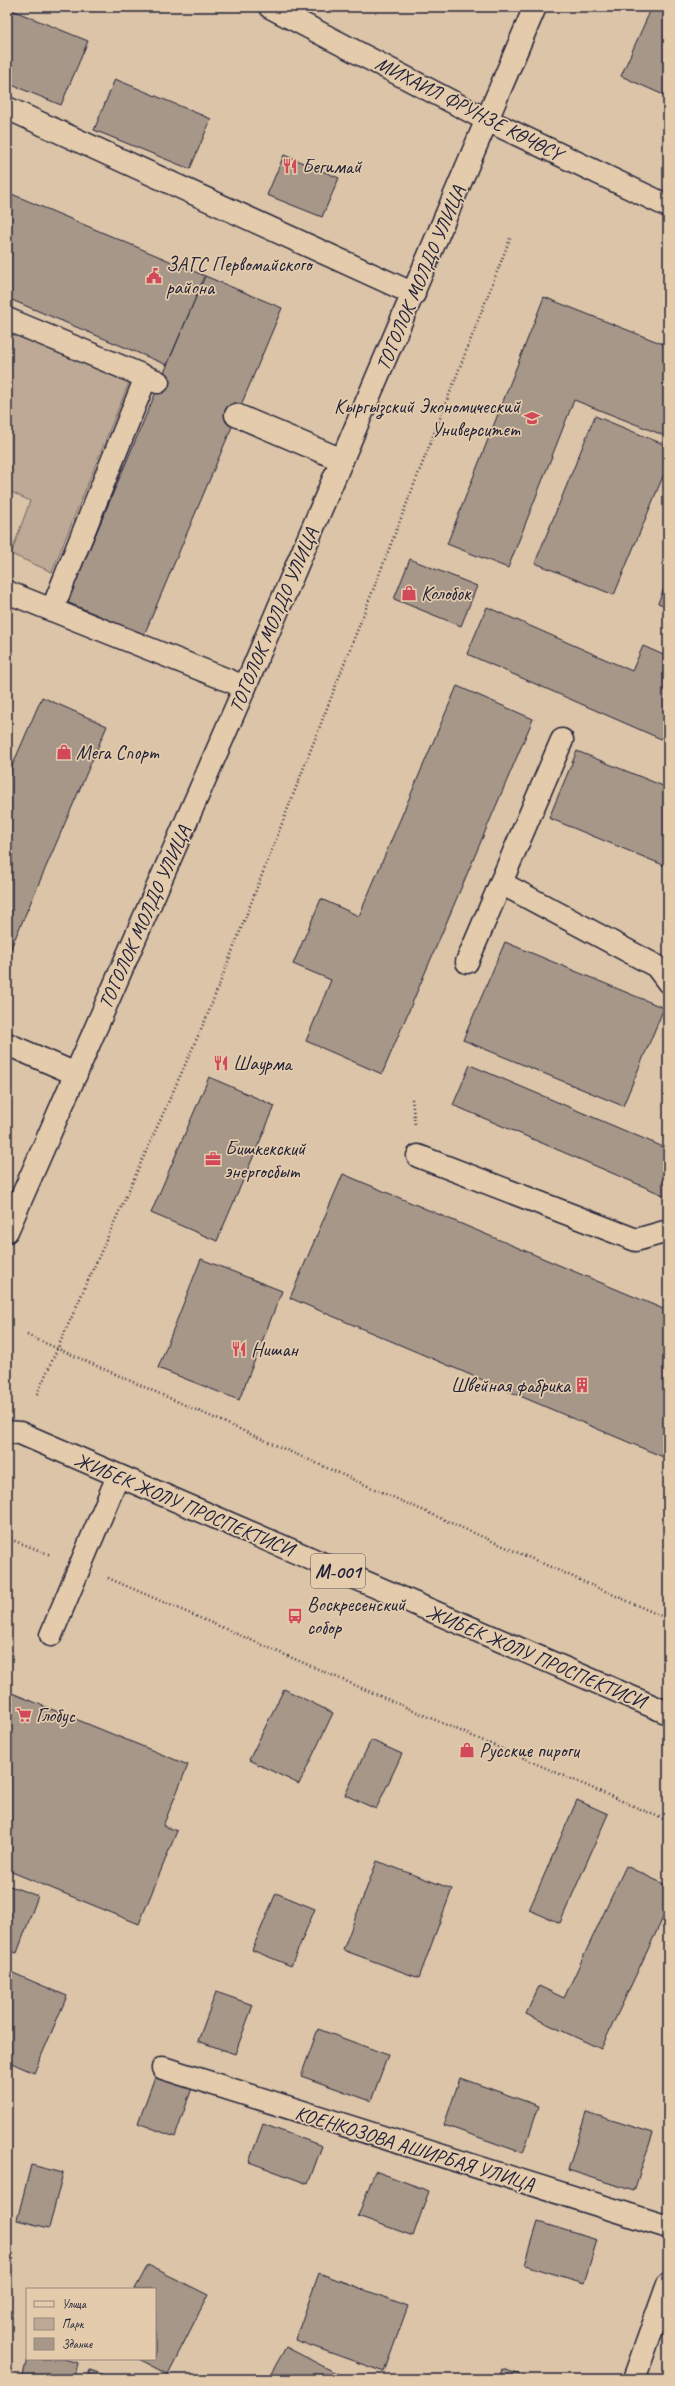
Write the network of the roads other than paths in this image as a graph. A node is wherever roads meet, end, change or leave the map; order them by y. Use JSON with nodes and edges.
{"nodes":[{"id":1,"x":270,"y":7,"type":"edge"},
{"id":2,"x":535,"y":7,"type":"edge"},
{"id":3,"x":7,"y":108,"type":"edge"},
{"id":4,"x":487,"y":120,"type":"junction"},
{"id":5,"x":668,"y":206,"type":"edge"},
{"id":6,"x":414,"y":294,"type":"junction"},
{"id":7,"x":7,"y":318,"type":"edge"},
{"id":8,"x":236,"y":415,"type":"dead end"},
{"id":9,"x":342,"y":460,"type":"junction"},
{"id":10,"x":7,"y":592,"type":"edge"},
{"id":11,"x":52,"y":610,"type":"junction"},
{"id":12,"x":245,"y":687,"type":"junction"},
{"id":13,"x":562,"y":740,"type":"dead end"},
{"id":14,"x":501,"y":883,"type":"junction"},
{"id":15,"x":467,"y":962,"type":"dead end"},
{"id":16,"x":668,"y":982,"type":"edge"},
{"id":17,"x":7,"y":1044,"type":"edge"},
{"id":18,"x":76,"y":1074,"type":"junction"},
{"id":19,"x":418,"y":1156,"type":"dead end"},
{"id":20,"x":668,"y":1230,"type":"edge"},
{"id":21,"x":7,"y":1232,"type":"edge"},
{"id":22,"x":7,"y":1432,"type":"edge"},
{"id":23,"x":118,"y":1476,"type":"junction"},
{"id":24,"x":51,"y":1635,"type":"dead end"},
{"id":25,"x":668,"y":1713,"type":"edge"},
{"id":26,"x":163,"y":2068,"type":"dead end"},
{"id":27,"x":668,"y":2227,"type":"edge"},
{"id":28,"x":668,"y":2284,"type":"edge"},
{"id":29,"x":634,"y":2379,"type":"edge"}],
"edges":[{"from":1,"to":4,"type":"main road","name":"МИХАИЛ ФРУНЗЕ КӨЧӨСҮ"},
{"from":2,"to":4,"type":"main road","name":"ТОГОЛОК МОЛДО УЛИЦА"},
{"from":3,"to":6,"type":"main road"},
{"from":4,"to":5,"type":"main road","name":"МИХАИЛ ФРУНЗЕ КӨЧӨСҮ"},
{"from":4,"to":6,"type":"main road","name":"ТОГОЛОК МОЛДО УЛИЦА"},
{"from":6,"to":9,"type":"main road","name":"ТОГОЛОК МОЛДО УЛИЦА"},
{"from":7,"to":11,"type":"main road"},
{"from":8,"to":9,"type":"main road"},
{"from":9,"to":12,"type":"main road","name":"ТОГОЛОК МОЛДО УЛИЦА"},
{"from":10,"to":11,"type":"main road"},
{"from":11,"to":12,"type":"main road"},
{"from":12,"to":18,"type":"main road","name":"ТОГОЛОК МОЛДО УЛИЦА"},
{"from":13,"to":14,"type":"main road"},
{"from":14,"to":15,"type":"main road"},
{"from":14,"to":16,"type":"main road"},
{"from":17,"to":18,"type":"main road"},
{"from":18,"to":21,"type":"main road","name":"ТОГОЛОК МОЛДО УЛИЦА"},
{"from":19,"to":20,"type":"main road"},
{"from":22,"to":23,"type":"main road","name":"ЖИБЕК ЖОЛУ ПРОСПЕКТИСИ","number":"М-001"},
{"from":23,"to":24,"type":"main road"},
{"from":23,"to":25,"type":"main road","name":"ЖИБЕК ЖОЛУ ПРОСПЕКТИСИ","number":"М-001"},
{"from":26,"to":27,"type":"main road","name":"КОЕНКОЗОВА АШИРБАЯ УЛИЦА"},
{"from":28,"to":29,"type":"main road"}]}
